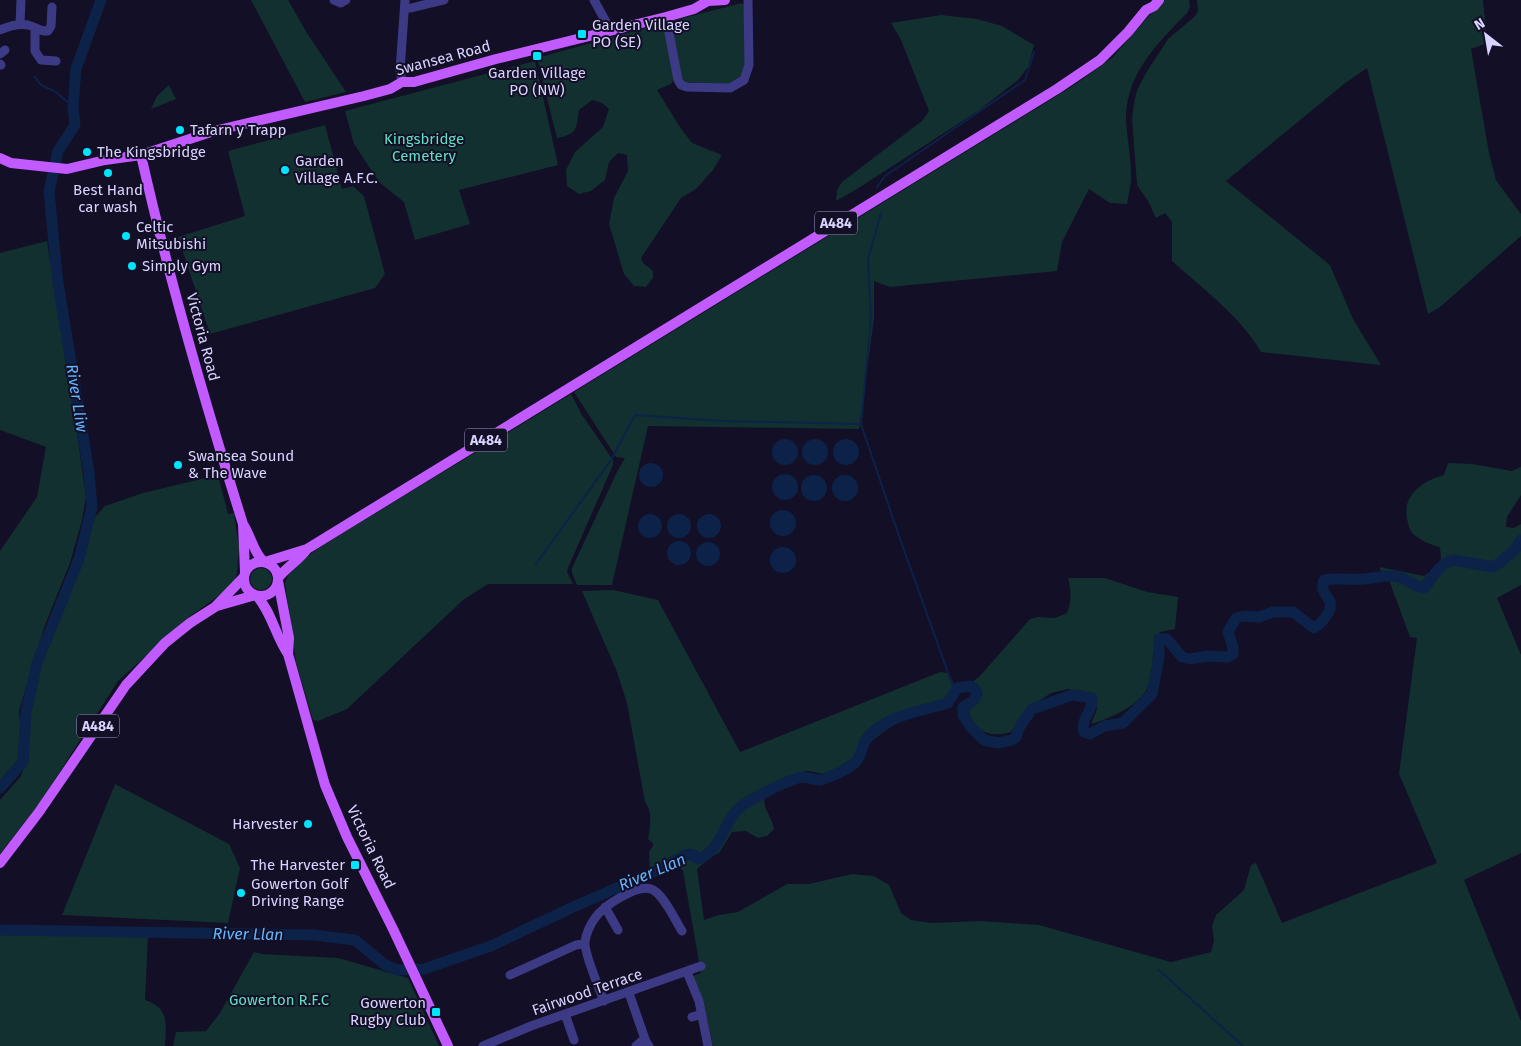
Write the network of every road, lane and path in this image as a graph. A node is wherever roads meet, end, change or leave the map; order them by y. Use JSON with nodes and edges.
{"nodes":[{"id":1,"x":21,"y":0,"type":"edge"},
{"id":2,"x":334,"y":0,"type":"edge"},
{"id":3,"x":346,"y":0,"type":"edge"},
{"id":4,"x":444,"y":0,"type":"edge"},
{"id":5,"x":594,"y":0,"type":"edge"},
{"id":6,"x":725,"y":0,"type":"edge"},
{"id":7,"x":748,"y":0,"type":"edge"},
{"id":8,"x":1159,"y":0,"type":"edge"},
{"id":9,"x":708,"y":1,"type":"edge"},
{"id":10,"x":405,"y":4,"type":"edge"},
{"id":11,"x":1147,"y":5,"type":"edge"},
{"id":12,"x":52,"y":7,"type":"dead end"},
{"id":13,"x":666,"y":17,"type":"junction"},
{"id":14,"x":20,"y":24,"type":"junction"},
{"id":15,"x":35,"y":28,"type":"junction"},
{"id":16,"x":0,"y":30,"type":"edge"},
{"id":17,"x":611,"y":31,"type":"junction"},
{"id":18,"x":56,"y":61,"type":"dead end"},
{"id":19,"x":402,"y":82,"type":"junction"},
{"id":20,"x":140,"y":155,"type":"junction"},
{"id":21,"x":0,"y":158,"type":"edge"},
{"id":22,"x":243,"y":524,"type":"junction"},
{"id":23,"x":308,"y":549,"type":"junction"},
{"id":24,"x":264,"y":562,"type":"junction"},
{"id":25,"x":244,"y":575,"type":"junction"},
{"id":26,"x":278,"y":579,"type":"junction"},
{"id":27,"x":256,"y":596,"type":"junction"},
{"id":28,"x":215,"y":607,"type":"junction"},
{"id":29,"x":288,"y":654,"type":"junction"},
{"id":30,"x":0,"y":863,"type":"edge"},
{"id":31,"x":605,"y":907,"type":"junction"},
{"id":32,"x":682,"y":927,"type":"dead end"},
{"id":33,"x":618,"y":930,"type":"dead end"},
{"id":34,"x":584,"y":944,"type":"junction"},
{"id":35,"x":701,"y":966,"type":"dead end"},
{"id":36,"x":686,"y":972,"type":"junction"},
{"id":37,"x":515,"y":975,"type":"dead end"},
{"id":38,"x":629,"y":993,"type":"junction"},
{"id":39,"x":604,"y":1001,"type":"junction"},
{"id":40,"x":566,"y":1014,"type":"junction"},
{"id":41,"x":702,"y":1014,"type":"junction"},
{"id":42,"x":692,"y":1017,"type":"dead end"},
{"id":43,"x":574,"y":1040,"type":"dead end"},
{"id":44,"x":648,"y":1044,"type":"edge"},
{"id":45,"x":448,"y":1046,"type":"edge"},
{"id":46,"x":483,"y":1046,"type":"edge"},
{"id":47,"x":636,"y":1046,"type":"edge"},
{"id":48,"x":708,"y":1046,"type":"edge"}],
"edges":[{"from":1,"to":14,"type":"street"},
{"from":2,"to":3,"type":"street"},
{"from":4,"to":10,"type":"street"},
{"from":5,"to":17,"type":"street"},
{"from":6,"to":9,"type":"main road","name":"Swansea Road"},
{"from":7,"to":13,"type":"street"},
{"from":8,"to":11,"type":"main road","number":"A484"},
{"from":9,"to":13,"type":"main road","name":"Swansea Road"},
{"from":10,"to":19,"type":"street"},
{"from":11,"to":23,"type":"main road","number":"A484"},
{"from":12,"to":15,"type":"street"},
{"from":13,"to":17,"type":"main road","name":"Swansea Road"},
{"from":14,"to":15,"type":"street"},
{"from":14,"to":16,"type":"street"},
{"from":15,"to":18,"type":"street"},
{"from":17,"to":19,"type":"main road","name":"Swansea Road"},
{"from":19,"to":20,"type":"main road","name":"Swansea Road"},
{"from":20,"to":21,"type":"main road","name":"Swansea Road"},
{"from":20,"to":22,"type":"main road","name":"Victoria Road"},
{"from":22,"to":24,"type":"main road","name":"Victoria Road"},
{"from":22,"to":25,"type":"main road","name":"Victoria Road"},
{"from":23,"to":24,"type":"main road","number":"A484"},
{"from":23,"to":26,"type":"main road","number":"A484"},
{"from":24,"to":25,"type":"main road"},
{"from":24,"to":26,"type":"main road"},
{"from":25,"to":27,"type":"main road"},
{"from":25,"to":28,"type":"main road","number":"A484"},
{"from":26,"to":27,"type":"main road"},
{"from":26,"to":29,"type":"main road","name":"Victoria Road"},
{"from":27,"to":28,"type":"main road","number":"A484"},
{"from":27,"to":29,"type":"main road","name":"Victoria Road"},
{"from":28,"to":30,"type":"main road","number":"A484"},
{"from":29,"to":45,"type":"main road","name":"Victoria Road"},
{"from":31,"to":32,"type":"street"},
{"from":31,"to":33,"type":"street"},
{"from":31,"to":34,"type":"street"},
{"from":34,"to":37,"type":"street"},
{"from":34,"to":39,"type":"street"},
{"from":35,"to":36,"type":"street","name":"Fairwood Terrace"},
{"from":36,"to":38,"type":"street","name":"Fairwood Terrace"},
{"from":36,"to":41,"type":"street"},
{"from":38,"to":39,"type":"street","name":"Fairwood Terrace"},
{"from":38,"to":44,"type":"street"},
{"from":39,"to":40,"type":"street","name":"Fairwood Terrace"},
{"from":40,"to":43,"type":"street"},
{"from":40,"to":46,"type":"street","name":"Fairwood Terrace"},
{"from":41,"to":42,"type":"street"},
{"from":41,"to":48,"type":"street"},
{"from":44,"to":47,"type":"street"}]}
